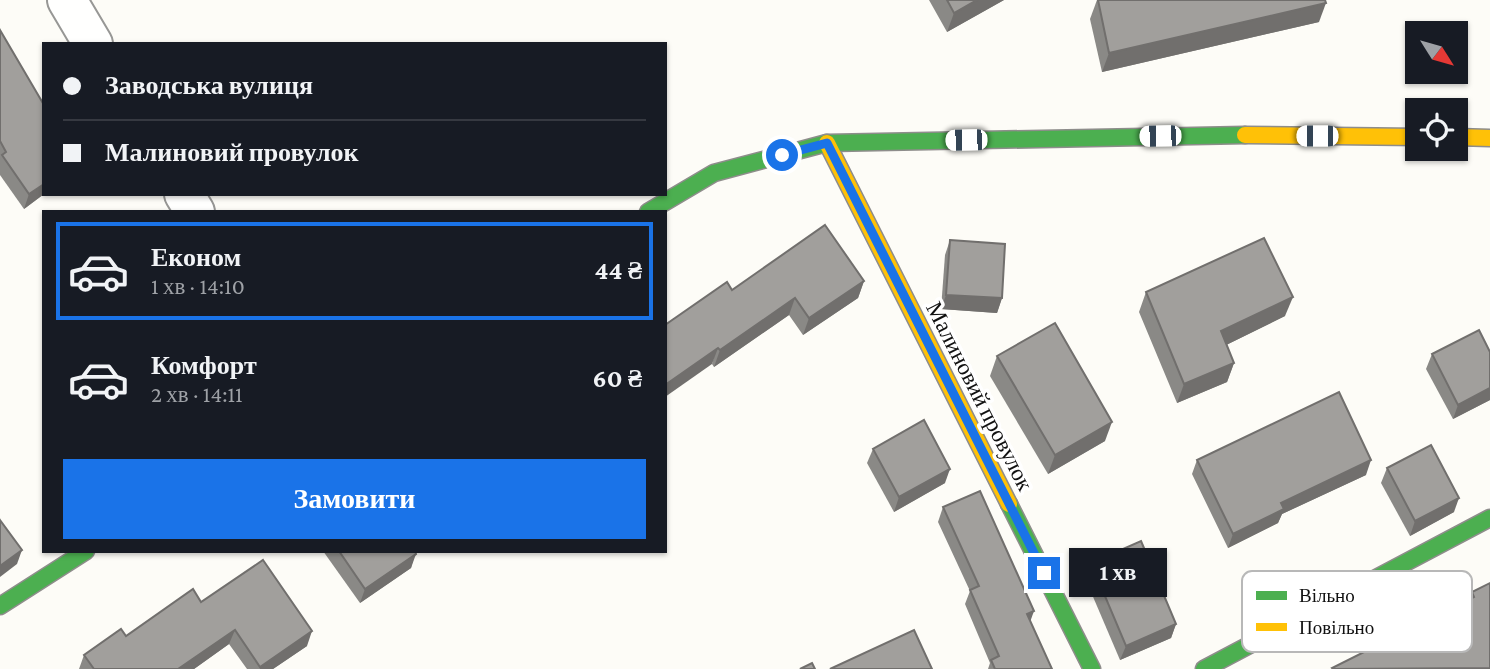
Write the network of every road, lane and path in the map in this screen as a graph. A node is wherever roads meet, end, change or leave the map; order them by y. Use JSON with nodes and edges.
{"nodes":[{"id":1,"x":67,"y":0,"type":"edge"},
{"id":2,"x":92,"y":42,"type":"edge"},
{"id":3,"x":1405,"y":137,"type":"edge"},
{"id":4,"x":1468,"y":137,"type":"edge"},
{"id":5,"x":1490,"y":138,"type":"edge"},
{"id":6,"x":827,"y":143,"type":"junction"},
{"id":7,"x":651,"y":210,"type":"edge"},
{"id":8,"x":1490,"y":518,"type":"edge"},
{"id":9,"x":83,"y":553,"type":"edge"},
{"id":10,"x":1390,"y":571,"type":"edge"},
{"id":11,"x":0,"y":606,"type":"edge"},
{"id":12,"x":1242,"y":649,"type":"edge"},
{"id":13,"x":1092,"y":669,"type":"edge"},
{"id":14,"x":1204,"y":669,"type":"edge"}],
"edges":[{"from":1,"to":2,"type":"street"},
{"from":3,"to":6,"type":"street"},
{"from":4,"to":5,"type":"street"},
{"from":6,"to":7,"type":"street"},
{"from":6,"to":13,"type":"street","name":"Малиновий провулок"},
{"from":8,"to":10,"type":"street"},
{"from":9,"to":11,"type":"street"},
{"from":12,"to":14,"type":"street"}]}
